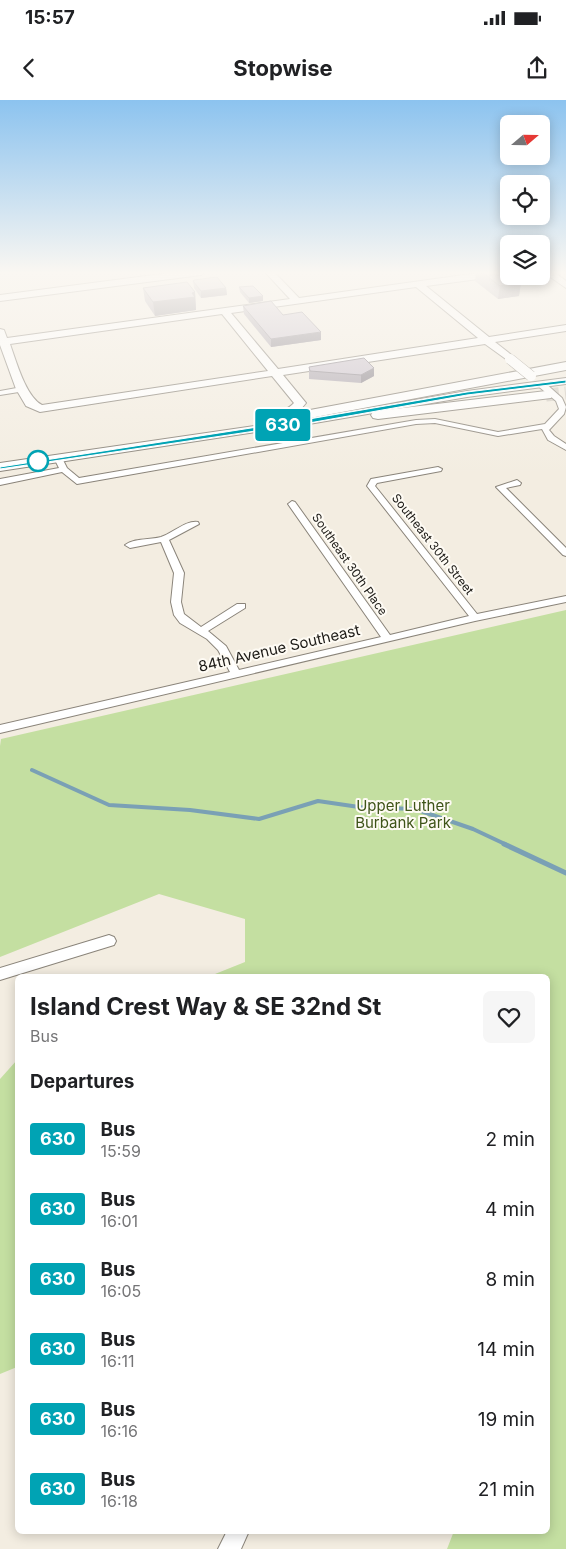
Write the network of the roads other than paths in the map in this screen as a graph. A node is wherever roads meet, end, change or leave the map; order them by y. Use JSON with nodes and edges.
{"nodes":[{"id":1,"x":1,"y":339,"type":"edge"},
{"id":2,"x":248,"y":340,"type":"edge"},
{"id":3,"x":487,"y":340,"type":"joint"},
{"id":4,"x":510,"y":359,"type":"joint"},
{"id":5,"x":566,"y":362,"type":"edge"},
{"id":6,"x":566,"y":366,"type":"edge"},
{"id":7,"x":276,"y":373,"type":"junction"},
{"id":8,"x":531,"y":376,"type":"joint"},
{"id":9,"x":566,"y":381,"type":"edge"},
{"id":10,"x":448,"y":387,"type":"junction"},
{"id":11,"x":22,"y":389,"type":"junction"},
{"id":12,"x":544,"y":389,"type":"junction"},
{"id":13,"x":0,"y":393,"type":"edge"},
{"id":14,"x":467,"y":394,"type":"joint"},
{"id":15,"x":307,"y":413,"type":"junction"},
{"id":16,"x":546,"y":426,"type":"junction"},
{"id":17,"x":566,"y":448,"type":"edge"},
{"id":18,"x":61,"y":464,"type":"junction"},
{"id":19,"x":0,"y":467,"type":"edge"},
{"id":20,"x":438,"y":469,"type":"dead end"},
{"id":21,"x":0,"y":482,"type":"edge"},
{"id":22,"x":517,"y":483,"type":"dead end"},
{"id":23,"x":292,"y":504,"type":"dead end"},
{"id":24,"x":196,"y":524,"type":"dead end"},
{"id":25,"x":164,"y":539,"type":"junction"},
{"id":26,"x":130,"y":545,"type":"dead end"},
{"id":27,"x":566,"y":553,"type":"edge"},
{"id":28,"x":566,"y":599,"type":"edge"},
{"id":29,"x":241,"y":606,"type":"dead end"},
{"id":30,"x":475,"y":618,"type":"junction"},
{"id":31,"x":201,"y":631,"type":"junction"},
{"id":32,"x":388,"y":638,"type":"junction"},
{"id":33,"x":236,"y":674,"type":"junction"},
{"id":34,"x":0,"y":729,"type":"edge"},
{"id":35,"x":109,"y":941,"type":"dead end"},
{"id":36,"x":0,"y":974,"type":"edge"},
{"id":37,"x":237,"y":1534,"type":"edge"},
{"id":38,"x":229,"y":1549,"type":"edge"}],
"edges":[{"from":1,"to":11,"type":"street"},
{"from":2,"to":7,"type":"street"},
{"from":3,"to":4,"type":"street"},
{"from":3,"to":7,"type":"street"},
{"from":4,"to":8,"type":"main road","bridge":true},
{"from":5,"to":10,"type":"highway"},
{"from":6,"to":10,"type":"highway"},
{"from":7,"to":11,"type":"street"},
{"from":7,"to":15,"type":"street"},
{"from":8,"to":12,"type":"street"},
{"from":9,"to":12,"type":"street"},
{"from":10,"to":15,"type":"highway"},
{"from":11,"to":13,"type":"street"},
{"from":12,"to":14,"type":"main road"},
{"from":12,"to":15,"type":"highway"},
{"from":12,"to":16,"type":"street"},
{"from":14,"to":15,"type":"street"},
{"from":15,"to":18,"type":"main road"},
{"from":15,"to":18,"type":"street"},
{"from":16,"to":17,"type":"street"},
{"from":16,"to":18,"type":"street"},
{"from":18,"to":19,"type":"street"},
{"from":18,"to":21,"type":"street"},
{"from":20,"to":30,"type":"street","name":"Southeast 30th Street"},
{"from":22,"to":27,"type":"street"},
{"from":23,"to":32,"type":"street","name":"Southeast 30th Place"},
{"from":24,"to":25,"type":"street"},
{"from":25,"to":26,"type":"street"},
{"from":25,"to":31,"type":"street"},
{"from":28,"to":30,"type":"street","name":"84th Avenue Southeast"},
{"from":29,"to":31,"type":"street"},
{"from":30,"to":32,"type":"street","name":"84th Avenue Southeast"},
{"from":31,"to":33,"type":"street"},
{"from":32,"to":33,"type":"street","name":"84th Avenue Southeast"},
{"from":33,"to":34,"type":"street","name":"84th Avenue Southeast"},
{"from":35,"to":36,"type":"street"},
{"from":37,"to":38,"type":"street"}]}
